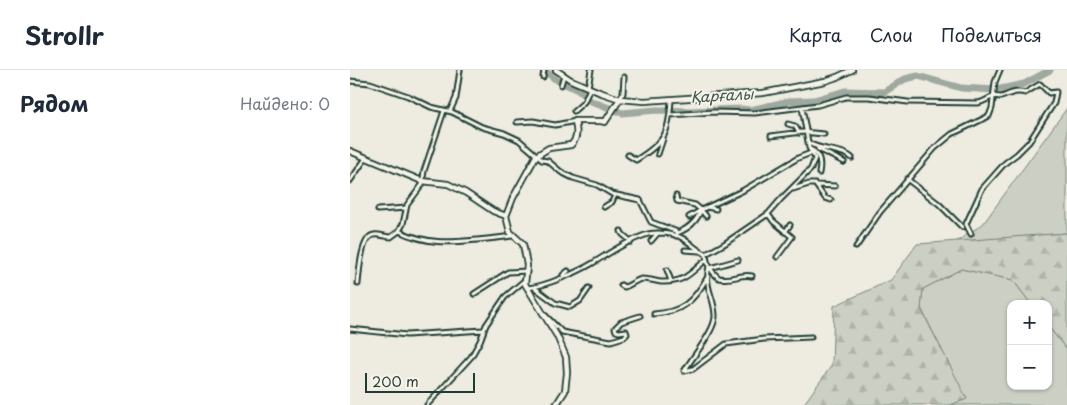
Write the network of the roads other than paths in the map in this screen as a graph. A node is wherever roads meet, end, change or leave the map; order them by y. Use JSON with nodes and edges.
{"nodes":[{"id":1,"x":460,"y":70,"type":"edge"},
{"id":2,"x":556,"y":70,"type":"edge"},
{"id":3,"x":591,"y":70,"type":"edge"},
{"id":4,"x":852,"y":70,"type":"edge"},
{"id":5,"x":1000,"y":70,"type":"edge"},
{"id":6,"x":624,"y":77,"type":"dead end"},
{"id":7,"x":563,"y":78,"type":"junction"},
{"id":8,"x":350,"y":81,"type":"edge"},
{"id":9,"x":561,"y":85,"type":"dead end"},
{"id":10,"x":589,"y":88,"type":"junction"},
{"id":11,"x":993,"y":95,"type":"junction"},
{"id":12,"x":620,"y":98,"type":"junction"},
{"id":13,"x":671,"y":100,"type":"junction"},
{"id":14,"x":802,"y":107,"type":"junction"},
{"id":15,"x":444,"y":110,"type":"junction"},
{"id":16,"x":450,"y":111,"type":"junction"},
{"id":17,"x":574,"y":111,"type":"dead end"},
{"id":18,"x":670,"y":114,"type":"junction"},
{"id":19,"x":576,"y":121,"type":"junction"},
{"id":20,"x":517,"y":122,"type":"dead end"},
{"id":21,"x":788,"y":124,"type":"dead end"},
{"id":22,"x":806,"y":132,"type":"junction"},
{"id":23,"x":798,"y":133,"type":"junction"},
{"id":24,"x":824,"y":134,"type":"dead end"},
{"id":25,"x":771,"y":136,"type":"dead end"},
{"id":26,"x":663,"y":139,"type":"junction"},
{"id":27,"x":808,"y":143,"type":"junction"},
{"id":28,"x":816,"y":147,"type":"junction"},
{"id":29,"x":809,"y":149,"type":"junction"},
{"id":30,"x":350,"y":150,"type":"edge"},
{"id":31,"x":811,"y":153,"type":"junction"},
{"id":32,"x":658,"y":154,"type":"dead end"},
{"id":33,"x":628,"y":155,"type":"dead end"},
{"id":34,"x":536,"y":156,"type":"junction"},
{"id":35,"x":366,"y":158,"type":"junction"},
{"id":36,"x":852,"y":158,"type":"dead end"},
{"id":37,"x":844,"y":162,"type":"dead end"},
{"id":38,"x":819,"y":173,"type":"dead end"},
{"id":39,"x":422,"y":180,"type":"junction"},
{"id":40,"x":907,"y":180,"type":"junction"},
{"id":41,"x":350,"y":181,"type":"edge"},
{"id":42,"x":816,"y":185,"type":"junction"},
{"id":43,"x":835,"y":186,"type":"dead end"},
{"id":44,"x":792,"y":189,"type":"junction"},
{"id":45,"x":615,"y":195,"type":"junction"},
{"id":46,"x":676,"y":196,"type":"dead end"},
{"id":47,"x":831,"y":200,"type":"dead end"},
{"id":48,"x":604,"y":207,"type":"dead end"},
{"id":49,"x":706,"y":207,"type":"junction"},
{"id":50,"x":406,"y":208,"type":"junction"},
{"id":51,"x":716,"y":209,"type":"dead end"},
{"id":52,"x":378,"y":210,"type":"dead end"},
{"id":53,"x":700,"y":210,"type":"junction"},
{"id":54,"x":768,"y":214,"type":"junction"},
{"id":55,"x":506,"y":216,"type":"junction"},
{"id":56,"x":706,"y":216,"type":"dead end"},
{"id":57,"x":689,"y":217,"type":"dead end"},
{"id":58,"x":790,"y":225,"type":"dead end"},
{"id":59,"x":962,"y":227,"type":"dead end"},
{"id":60,"x":621,"y":231,"type":"dead end"},
{"id":61,"x":399,"y":232,"type":"junction"},
{"id":62,"x":785,"y":232,"type":"junction"},
{"id":63,"x":658,"y":233,"type":"junction"},
{"id":64,"x":676,"y":234,"type":"junction"},
{"id":65,"x":971,"y":234,"type":"dead end"},
{"id":66,"x":512,"y":236,"type":"junction"},
{"id":67,"x":651,"y":241,"type":"dead end"},
{"id":68,"x":631,"y":242,"type":"junction"},
{"id":69,"x":856,"y":247,"type":"dead end"},
{"id":70,"x":685,"y":250,"type":"dead end"},
{"id":71,"x":699,"y":251,"type":"junction"},
{"id":72,"x":706,"y":254,"type":"junction"},
{"id":73,"x":777,"y":258,"type":"dead end"},
{"id":74,"x":706,"y":260,"type":"junction"},
{"id":75,"x":738,"y":260,"type":"dead end"},
{"id":76,"x":710,"y":267,"type":"junction"},
{"id":77,"x":667,"y":270,"type":"dead end"},
{"id":78,"x":526,"y":271,"type":"junction"},
{"id":79,"x":568,"y":271,"type":"dead end"},
{"id":80,"x":752,"y":276,"type":"dead end"},
{"id":81,"x":561,"y":278,"type":"junction"},
{"id":82,"x":707,"y":278,"type":"junction"},
{"id":83,"x":525,"y":280,"type":"junction"},
{"id":84,"x":671,"y":281,"type":"junction"},
{"id":85,"x":358,"y":284,"type":"dead end"},
{"id":86,"x":621,"y":285,"type":"dead end"},
{"id":87,"x":535,"y":287,"type":"junction"},
{"id":88,"x":528,"y":288,"type":"junction"},
{"id":89,"x":588,"y":288,"type":"dead end"},
{"id":90,"x":474,"y":294,"type":"dead end"},
{"id":91,"x":545,"y":314,"type":"junction"},
{"id":92,"x":654,"y":314,"type":"dead end"},
{"id":93,"x":640,"y":316,"type":"dead end"},
{"id":94,"x":350,"y":329,"type":"edge"},
{"id":95,"x":484,"y":330,"type":"junction"},
{"id":96,"x":811,"y":337,"type":"dead end"},
{"id":97,"x":427,"y":405,"type":"edge"},
{"id":98,"x":556,"y":405,"type":"edge"}],
"edges":[{"from":1,"to":16,"type":"street"},
{"from":2,"to":7,"type":"street"},
{"from":3,"to":10,"type":"street"},
{"from":4,"to":13,"type":"street"},
{"from":5,"to":11,"type":"street"},
{"from":6,"to":12,"type":"street"},
{"from":7,"to":9,"type":"street"},
{"from":7,"to":10,"type":"street"},
{"from":8,"to":15,"type":"street"},
{"from":10,"to":12,"type":"street"},
{"from":10,"to":17,"type":"street"},
{"from":11,"to":14,"type":"street"},
{"from":11,"to":40,"type":"street"},
{"from":11,"to":65,"type":"street"},
{"from":12,"to":13,"type":"street"},
{"from":12,"to":19,"type":"street"},
{"from":13,"to":18,"type":"street"},
{"from":14,"to":18,"type":"street"},
{"from":14,"to":22,"type":"street"},
{"from":15,"to":16,"type":"street"},
{"from":15,"to":39,"type":"street"},
{"from":16,"to":34,"type":"street"},
{"from":18,"to":26,"type":"street"},
{"from":19,"to":20,"type":"street"},
{"from":19,"to":34,"type":"street"},
{"from":21,"to":23,"type":"street"},
{"from":22,"to":23,"type":"street"},
{"from":22,"to":24,"type":"street"},
{"from":22,"to":27,"type":"street"},
{"from":23,"to":25,"type":"street"},
{"from":26,"to":32,"type":"street"},
{"from":26,"to":33,"type":"street"},
{"from":27,"to":28,"type":"street"},
{"from":27,"to":29,"type":"street"},
{"from":28,"to":36,"type":"street"},
{"from":28,"to":37,"type":"street"},
{"from":29,"to":31,"type":"street"},
{"from":29,"to":38,"type":"street"},
{"from":30,"to":35,"type":"street"},
{"from":31,"to":44,"type":"street"},
{"from":31,"to":49,"type":"street"},
{"from":34,"to":45,"type":"street"},
{"from":34,"to":55,"type":"street"},
{"from":35,"to":39,"type":"street"},
{"from":35,"to":41,"type":"street"},
{"from":39,"to":50,"type":"street"},
{"from":39,"to":55,"type":"street"},
{"from":40,"to":59,"type":"street"},
{"from":40,"to":69,"type":"street"},
{"from":42,"to":43,"type":"street"},
{"from":42,"to":44,"type":"street"},
{"from":42,"to":47,"type":"street"},
{"from":44,"to":54,"type":"street"},
{"from":45,"to":48,"type":"street"},
{"from":45,"to":64,"type":"street"},
{"from":46,"to":53,"type":"street"},
{"from":49,"to":51,"type":"street"},
{"from":49,"to":53,"type":"street"},
{"from":50,"to":52,"type":"street"},
{"from":50,"to":61,"type":"street"},
{"from":53,"to":56,"type":"street"},
{"from":53,"to":57,"type":"street"},
{"from":53,"to":64,"type":"street"},
{"from":54,"to":62,"type":"street"},
{"from":54,"to":72,"type":"street"},
{"from":55,"to":66,"type":"street"},
{"from":58,"to":62,"type":"street"},
{"from":60,"to":68,"type":"street"},
{"from":61,"to":66,"type":"street"},
{"from":61,"to":85,"type":"street"},
{"from":62,"to":73,"type":"street"},
{"from":63,"to":64,"type":"street"},
{"from":63,"to":67,"type":"street"},
{"from":63,"to":68,"type":"street"},
{"from":64,"to":71,"type":"street"},
{"from":66,"to":78,"type":"street"},
{"from":68,"to":81,"type":"street"},
{"from":70,"to":71,"type":"street"},
{"from":71,"to":72,"type":"street"},
{"from":72,"to":74,"type":"street"},
{"from":74,"to":76,"type":"street"},
{"from":74,"to":84,"type":"street"},
{"from":75,"to":76,"type":"street"},
{"from":76,"to":80,"type":"street"},
{"from":76,"to":82,"type":"street"},
{"from":77,"to":84,"type":"street"},
{"from":78,"to":83,"type":"street"},
{"from":78,"to":90,"type":"street"},
{"from":79,"to":81,"type":"street"},
{"from":81,"to":87,"type":"street"},
{"from":82,"to":92,"type":"street"},
{"from":82,"to":96,"type":"street"},
{"from":83,"to":88,"type":"street"},
{"from":83,"to":95,"type":"street"},
{"from":84,"to":86,"type":"street"},
{"from":87,"to":88,"type":"street"},
{"from":87,"to":89,"type":"street"},
{"from":88,"to":91,"type":"street"},
{"from":91,"to":93,"type":"street"},
{"from":91,"to":98,"type":"street"},
{"from":94,"to":95,"type":"street"},
{"from":95,"to":97,"type":"street"}]}
